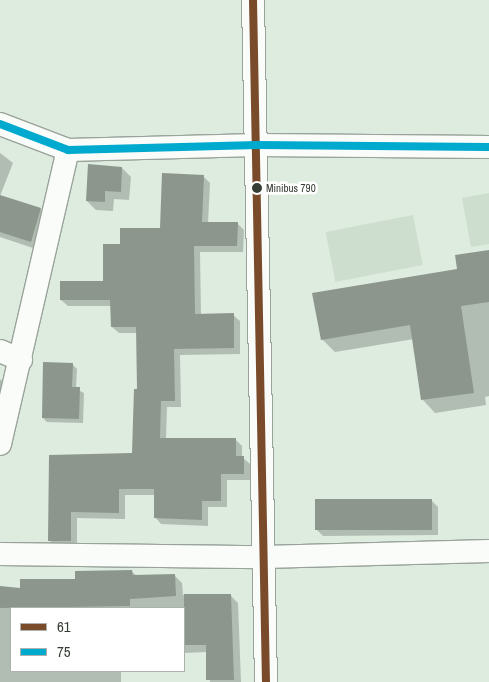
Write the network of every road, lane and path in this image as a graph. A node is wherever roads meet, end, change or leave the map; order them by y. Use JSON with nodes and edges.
{"nodes":[{"id":1,"x":253,"y":0,"type":"edge"},
{"id":2,"x":0,"y":124,"type":"edge"},
{"id":3,"x":257,"y":145,"type":"junction"},
{"id":4,"x":489,"y":147,"type":"edge"},
{"id":5,"x":68,"y":150,"type":"junction"},
{"id":6,"x":0,"y":352,"type":"edge"},
{"id":7,"x":21,"y":360,"type":"junction"},
{"id":8,"x":0,"y":444,"type":"edge"},
{"id":9,"x":489,"y":551,"type":"edge"},
{"id":10,"x":0,"y":554,"type":"edge"},
{"id":11,"x":263,"y":557,"type":"junction"},
{"id":12,"x":266,"y":682,"type":"edge"}],
"edges":[{"from":1,"to":3,"type":"street"},
{"from":2,"to":5,"type":"street"},
{"from":3,"to":4,"type":"street"},
{"from":3,"to":5,"type":"street"},
{"from":3,"to":11,"type":"street"},
{"from":5,"to":7,"type":"street"},
{"from":6,"to":7,"type":"street"},
{"from":7,"to":8,"type":"street"},
{"from":9,"to":11,"type":"street"},
{"from":10,"to":11,"type":"street"},
{"from":11,"to":12,"type":"street"}]}
